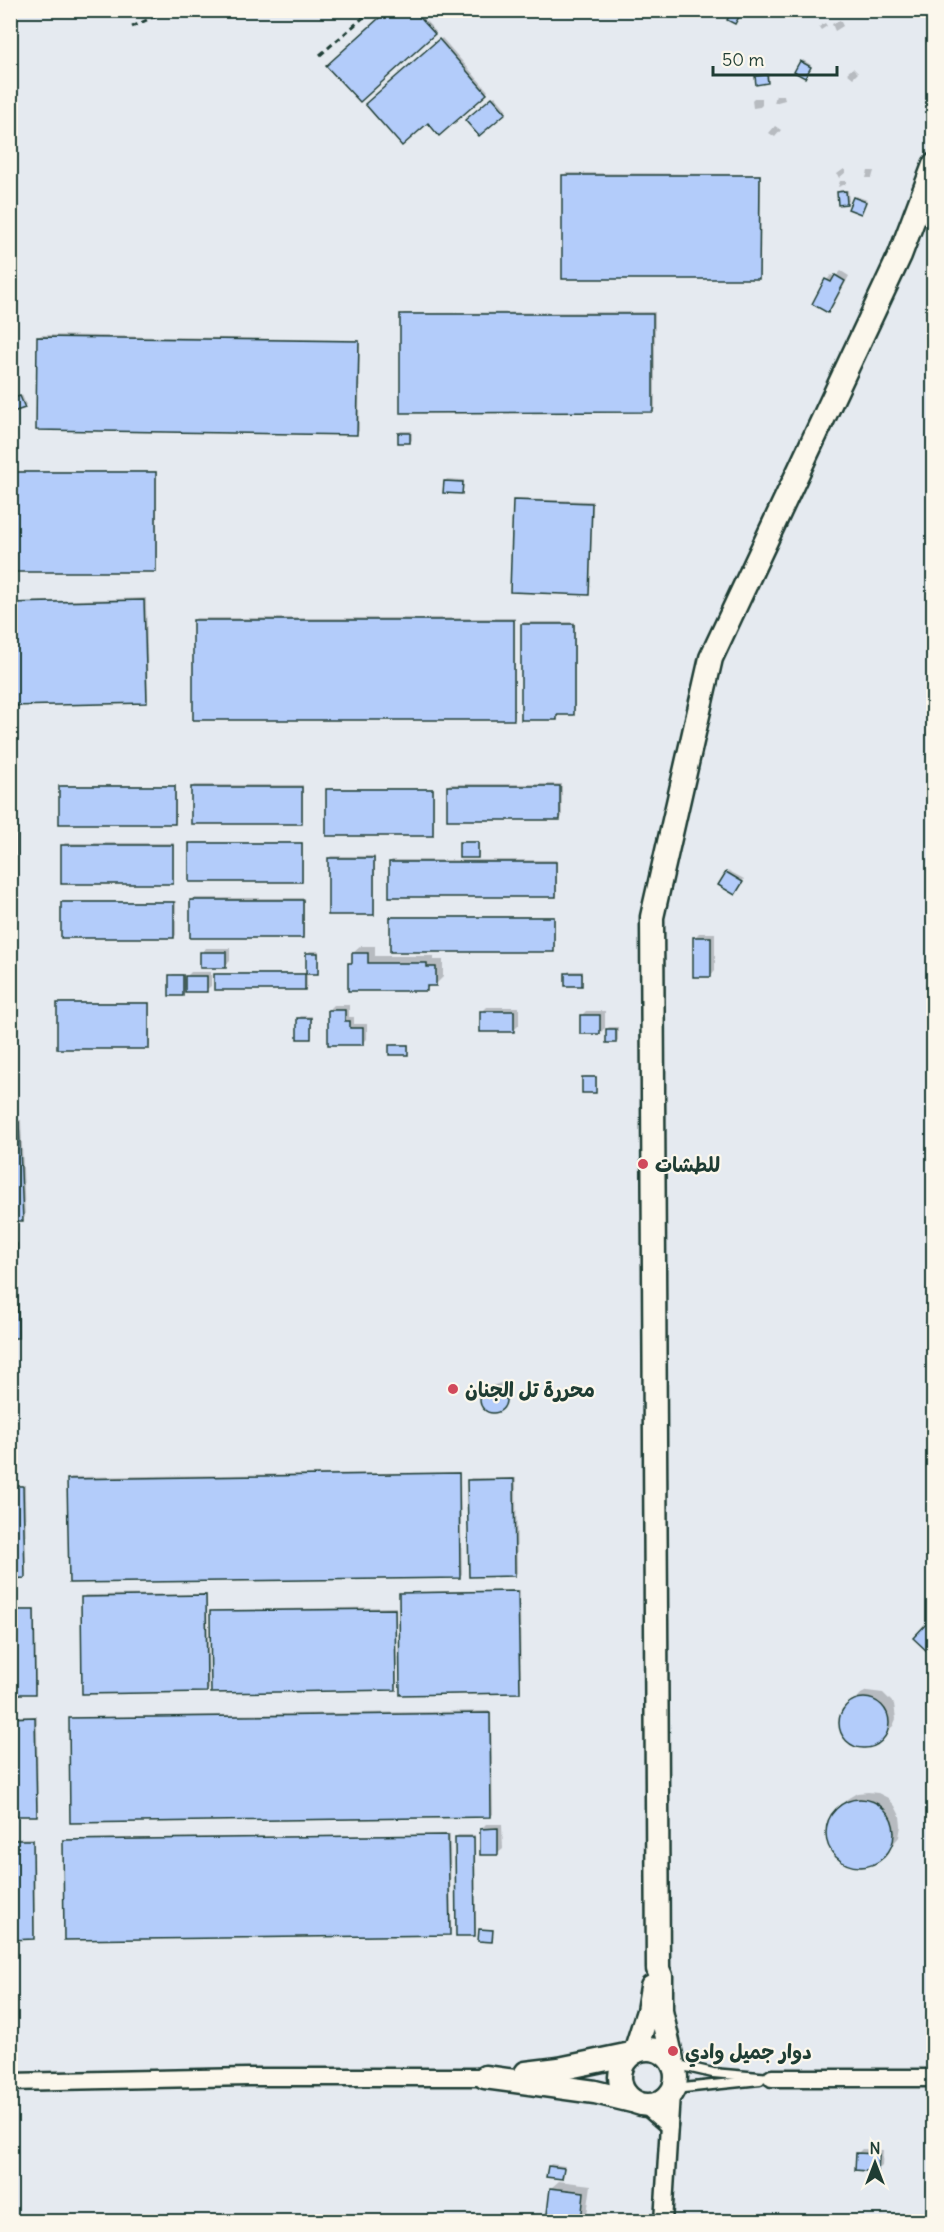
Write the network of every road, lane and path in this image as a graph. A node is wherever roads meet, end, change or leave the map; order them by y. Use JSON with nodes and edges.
{"nodes":[{"id":1,"x":168,"y":10,"type":"edge"},
{"id":2,"x":372,"y":10,"type":"edge"},
{"id":3,"x":132,"y":27,"type":"dead end"},
{"id":4,"x":320,"y":55,"type":"dead end"},
{"id":5,"x":933,"y":165,"type":"edge"},
{"id":6,"x":927,"y":210,"type":"edge"},
{"id":7,"x":658,"y":1969,"type":"junction"},
{"id":8,"x":633,"y":2053,"type":"junction"},
{"id":9,"x":673,"y":2064,"type":"junction"},
{"id":10,"x":485,"y":2077,"type":"junction"},
{"id":11,"x":772,"y":2078,"type":"junction"},
{"id":12,"x":933,"y":2078,"type":"edge"},
{"id":13,"x":10,"y":2082,"type":"edge"},
{"id":14,"x":673,"y":2091,"type":"junction"},
{"id":15,"x":639,"y":2103,"type":"junction"},
{"id":16,"x":669,"y":2126,"type":"junction"},
{"id":17,"x":663,"y":2222,"type":"edge"}],
"edges":[{"from":1,"to":3,"type":"path"},
{"from":2,"to":4,"type":"path"},
{"from":5,"to":6,"type":"street"},
{"from":6,"to":7,"type":"street"},
{"from":7,"to":8,"type":"street"},
{"from":7,"to":9,"type":"street"},
{"from":8,"to":9,"type":"street"},
{"from":8,"to":10,"type":"street"},
{"from":8,"to":15,"type":"street"},
{"from":9,"to":11,"type":"lane"},
{"from":9,"to":14,"type":"street"},
{"from":10,"to":13,"type":"street"},
{"from":10,"to":15,"type":"street"},
{"from":11,"to":12,"type":"street"},
{"from":11,"to":14,"type":"lane"},
{"from":14,"to":15,"type":"street"},
{"from":14,"to":16,"type":"street"},
{"from":15,"to":16,"type":"street"},
{"from":16,"to":17,"type":"street"}]}
